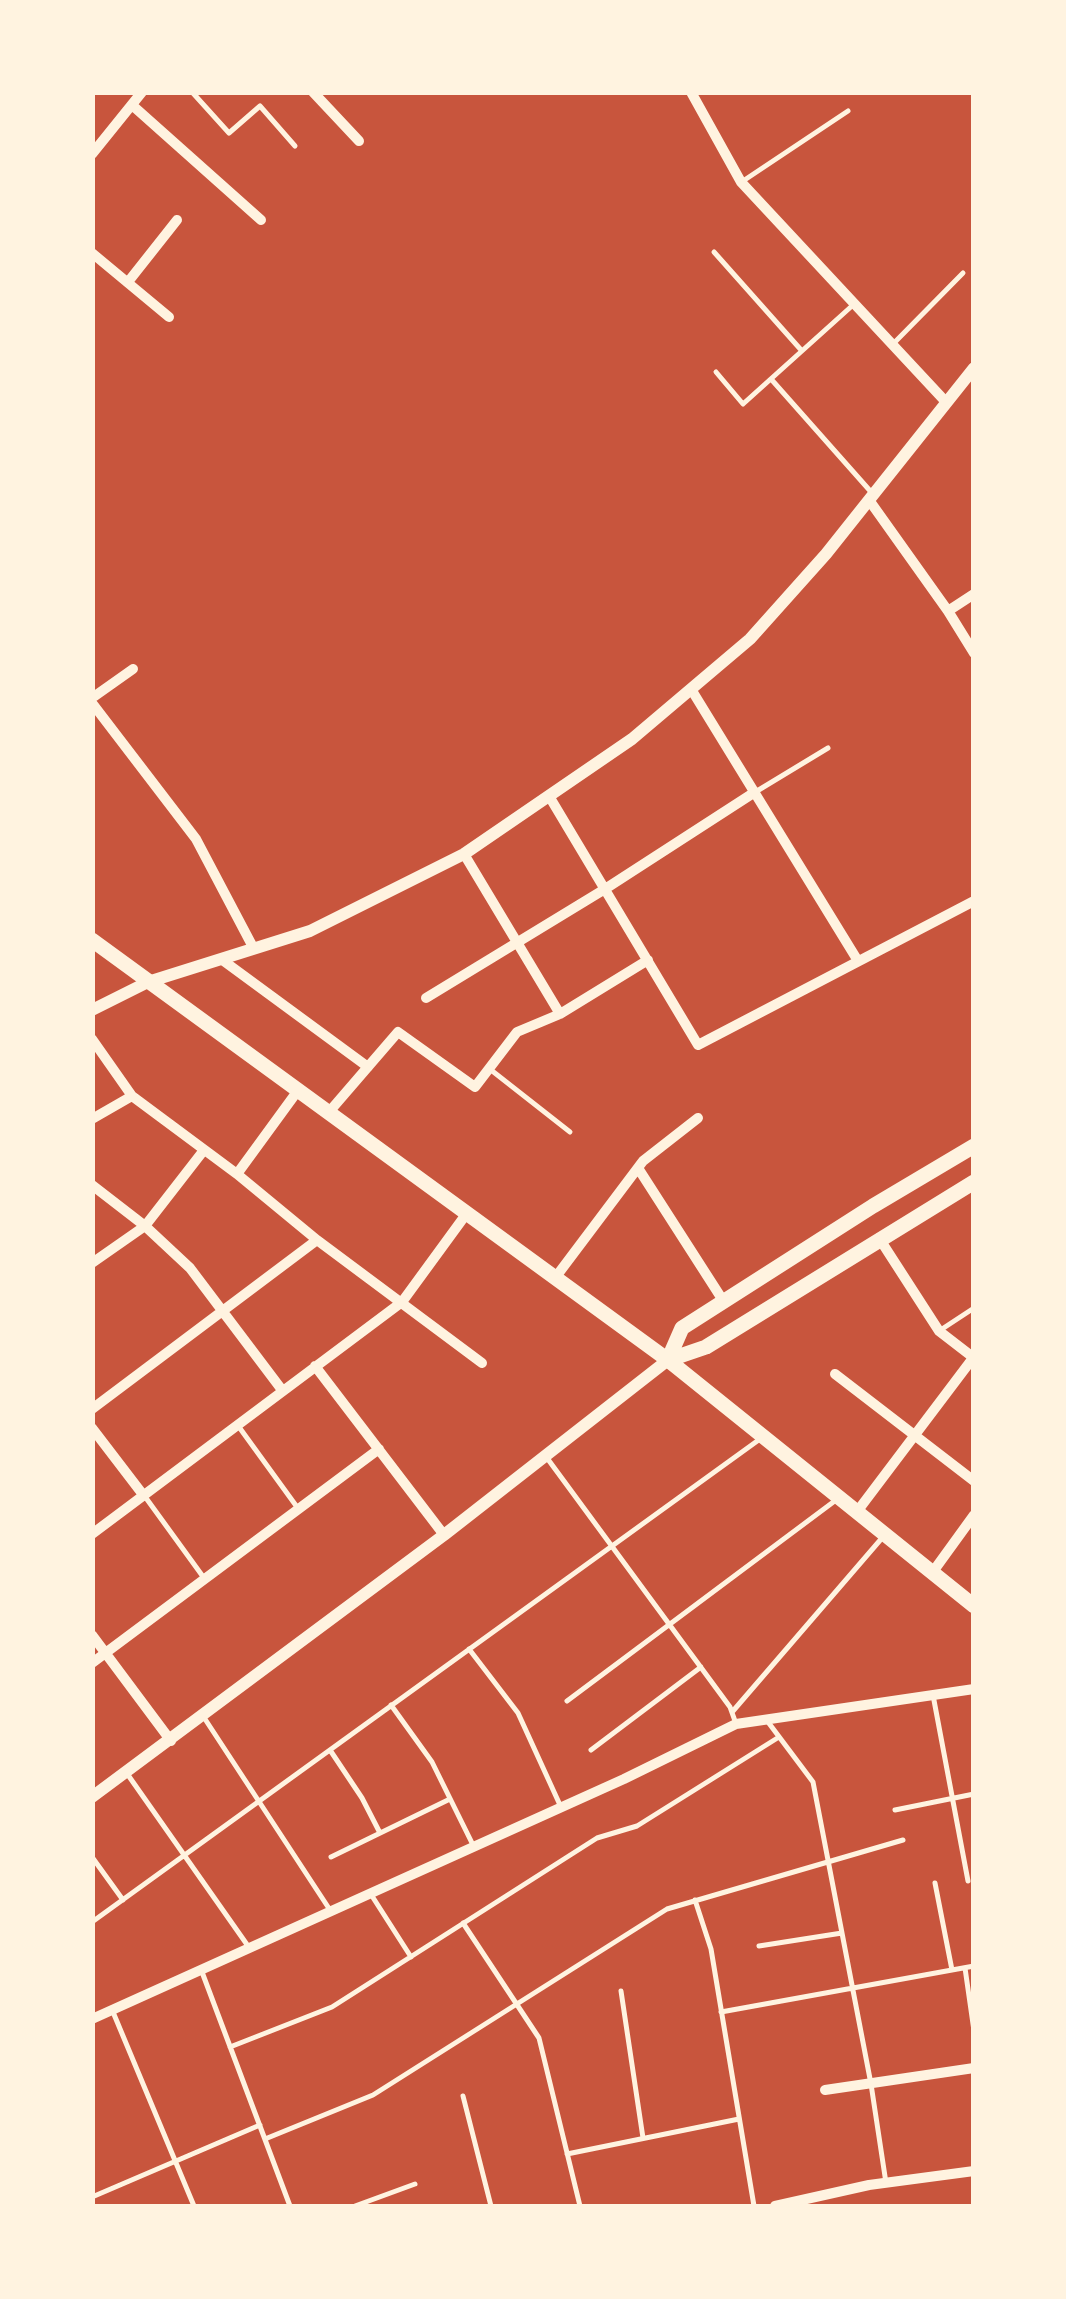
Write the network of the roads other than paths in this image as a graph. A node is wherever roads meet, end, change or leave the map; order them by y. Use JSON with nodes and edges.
{"nodes":[{"id":1,"x":142,"y":92,"type":"edge"},
{"id":2,"x":192,"y":92,"type":"edge"},
{"id":3,"x":312,"y":92,"type":"edge"},
{"id":4,"x":693,"y":93,"type":"edge"},
{"id":5,"x":132,"y":106,"type":"junction"},
{"id":6,"x":848,"y":110,"type":"dead end"},
{"id":7,"x":359,"y":141,"type":"dead end"},
{"id":8,"x":294,"y":146,"type":"dead end"},
{"id":9,"x":92,"y":154,"type":"edge"},
{"id":10,"x":742,"y":182,"type":"junction"},
{"id":11,"x":177,"y":220,"type":"dead end"},
{"id":12,"x":261,"y":220,"type":"dead end"},
{"id":13,"x":714,"y":252,"type":"dead end"},
{"id":14,"x":92,"y":253,"type":"edge"},
{"id":15,"x":962,"y":272,"type":"dead end"},
{"id":16,"x":128,"y":282,"type":"junction"},
{"id":17,"x":855,"y":303,"type":"junction"},
{"id":18,"x":168,"y":316,"type":"dead end"},
{"id":19,"x":892,"y":344,"type":"junction"},
{"id":20,"x":802,"y":351,"type":"junction"},
{"id":21,"x":974,"y":368,"type":"edge"},
{"id":22,"x":716,"y":372,"type":"dead end"},
{"id":23,"x":771,"y":379,"type":"junction"},
{"id":24,"x":944,"y":401,"type":"junction"},
{"id":25,"x":871,"y":497,"type":"junction"},
{"id":26,"x":974,"y":594,"type":"edge"},
{"id":27,"x":948,"y":611,"type":"junction"},
{"id":28,"x":974,"y":654,"type":"edge"},
{"id":29,"x":133,"y":669,"type":"dead end"},
{"id":30,"x":691,"y":689,"type":"junction"},
{"id":31,"x":92,"y":701,"type":"edge"},
{"id":32,"x":828,"y":748,"type":"dead end"},
{"id":33,"x":754,"y":792,"type":"junction"},
{"id":34,"x":550,"y":796,"type":"junction"},
{"id":35,"x":464,"y":854,"type":"junction"},
{"id":36,"x":606,"y":889,"type":"junction"},
{"id":37,"x":974,"y":901,"type":"edge"},
{"id":38,"x":92,"y":940,"type":"edge"},
{"id":39,"x":517,"y":942,"type":"junction"},
{"id":40,"x":254,"y":949,"type":"junction"},
{"id":41,"x":220,"y":960,"type":"junction"},
{"id":42,"x":648,"y":960,"type":"junction"},
{"id":43,"x":858,"y":961,"type":"junction"},
{"id":44,"x":148,"y":982,"type":"junction"},
{"id":45,"x":426,"y":998,"type":"dead end"},
{"id":46,"x":92,"y":1010,"type":"edge"},
{"id":47,"x":560,"y":1014,"type":"junction"},
{"id":48,"x":92,"y":1039,"type":"edge"},
{"id":49,"x":368,"y":1067,"type":"junction"},
{"id":50,"x":489,"y":1068,"type":"junction"},
{"id":51,"x":299,"y":1090,"type":"junction"},
{"id":52,"x":132,"y":1096,"type":"junction"},
{"id":53,"x":329,"y":1112,"type":"junction"},
{"id":54,"x":698,"y":1118,"type":"dead end"},
{"id":55,"x":92,"y":1119,"type":"edge"},
{"id":56,"x":570,"y":1132,"type":"dead end"},
{"id":57,"x":974,"y":1146,"type":"edge"},
{"id":58,"x":204,"y":1150,"type":"junction"},
{"id":59,"x":638,"y":1168,"type":"junction"},
{"id":60,"x":236,"y":1174,"type":"junction"},
{"id":61,"x":92,"y":1185,"type":"edge"},
{"id":62,"x":971,"y":1188,"type":"edge"},
{"id":63,"x":467,"y":1213,"type":"junction"},
{"id":64,"x":145,"y":1226,"type":"junction"},
{"id":65,"x":879,"y":1238,"type":"junction"},
{"id":66,"x":317,"y":1240,"type":"junction"},
{"id":67,"x":92,"y":1263,"type":"edge"},
{"id":68,"x":555,"y":1278,"type":"junction"},
{"id":69,"x":402,"y":1302,"type":"junction"},
{"id":70,"x":724,"y":1302,"type":"junction"},
{"id":71,"x":974,"y":1308,"type":"edge"},
{"id":72,"x":224,"y":1313,"type":"junction"},
{"id":73,"x":939,"y":1331,"type":"junction"},
{"id":74,"x":973,"y":1358,"type":"edge"},
{"id":75,"x":668,"y":1360,"type":"junction"},
{"id":76,"x":482,"y":1363,"type":"dead end"},
{"id":77,"x":315,"y":1366,"type":"junction"},
{"id":78,"x":835,"y":1374,"type":"dead end"},
{"id":79,"x":282,"y":1390,"type":"junction"},
{"id":80,"x":92,"y":1409,"type":"edge"},
{"id":81,"x":237,"y":1424,"type":"junction"},
{"id":82,"x":92,"y":1428,"type":"edge"},
{"id":83,"x":914,"y":1436,"type":"junction"},
{"id":84,"x":762,"y":1437,"type":"junction"},
{"id":85,"x":379,"y":1449,"type":"junction"},
{"id":86,"x":545,"y":1456,"type":"junction"},
{"id":87,"x":974,"y":1481,"type":"edge"},
{"id":88,"x":144,"y":1496,"type":"junction"},
{"id":89,"x":838,"y":1498,"type":"junction"},
{"id":90,"x":299,"y":1509,"type":"junction"},
{"id":91,"x":856,"y":1513,"type":"junction"},
{"id":92,"x":974,"y":1515,"type":"edge"},
{"id":93,"x":92,"y":1534,"type":"edge"},
{"id":94,"x":444,"y":1535,"type":"junction"},
{"id":95,"x":884,"y":1535,"type":"junction"},
{"id":96,"x":612,"y":1546,"type":"junction"},
{"id":97,"x":932,"y":1573,"type":"junction"},
{"id":98,"x":205,"y":1580,"type":"junction"},
{"id":99,"x":974,"y":1606,"type":"edge"},
{"id":100,"x":669,"y":1624,"type":"junction"},
{"id":101,"x":92,"y":1636,"type":"edge"},
{"id":102,"x":469,"y":1649,"type":"junction"},
{"id":103,"x":105,"y":1654,"type":"junction"},
{"id":104,"x":92,"y":1663,"type":"edge"},
{"id":105,"x":701,"y":1668,"type":"junction"},
{"id":106,"x":974,"y":1689,"type":"edge"},
{"id":107,"x":933,"y":1695,"type":"junction"},
{"id":108,"x":567,"y":1701,"type":"dead end"},
{"id":109,"x":391,"y":1705,"type":"junction"},
{"id":110,"x":203,"y":1716,"type":"junction"},
{"id":111,"x":734,"y":1718,"type":"junction"},
{"id":112,"x":766,"y":1720,"type":"junction"},
{"id":113,"x":779,"y":1737,"type":"junction"},
{"id":114,"x":171,"y":1740,"type":"junction"},
{"id":115,"x":330,"y":1750,"type":"junction"},
{"id":116,"x":591,"y":1750,"type":"dead end"},
{"id":117,"x":126,"y":1773,"type":"junction"},
{"id":118,"x":974,"y":1794,"type":"edge"},
{"id":119,"x":92,"y":1797,"type":"edge"},
{"id":120,"x":450,"y":1798,"type":"junction"},
{"id":121,"x":952,"y":1798,"type":"junction"},
{"id":122,"x":258,"y":1802,"type":"junction"},
{"id":123,"x":562,"y":1808,"type":"junction"},
{"id":124,"x":895,"y":1810,"type":"dead end"},
{"id":125,"x":380,"y":1833,"type":"junction"},
{"id":126,"x":903,"y":1840,"type":"dead end"},
{"id":127,"x":474,"y":1847,"type":"junction"},
{"id":128,"x":184,"y":1856,"type":"junction"},
{"id":129,"x":92,"y":1857,"type":"edge"},
{"id":130,"x":331,"y":1857,"type":"dead end"},
{"id":131,"x":828,"y":1860,"type":"junction"},
{"id":132,"x":968,"y":1881,"type":"dead end"},
{"id":133,"x":935,"y":1883,"type":"dead end"},
{"id":134,"x":370,"y":1893,"type":"junction"},
{"id":135,"x":123,"y":1900,"type":"junction"},
{"id":136,"x":695,"y":1900,"type":"junction"},
{"id":137,"x":330,"y":1911,"type":"junction"},
{"id":138,"x":92,"y":1922,"type":"edge"},
{"id":139,"x":463,"y":1923,"type":"junction"},
{"id":140,"x":842,"y":1933,"type":"junction"},
{"id":141,"x":759,"y":1946,"type":"dead end"},
{"id":142,"x":249,"y":1948,"type":"junction"},
{"id":143,"x":410,"y":1956,"type":"junction"},
{"id":144,"x":969,"y":1967,"type":"edge"},
{"id":145,"x":201,"y":1969,"type":"junction"},
{"id":146,"x":952,"y":1970,"type":"junction"},
{"id":147,"x":852,"y":1988,"type":"junction"},
{"id":148,"x":622,"y":1991,"type":"dead end"},
{"id":149,"x":516,"y":2004,"type":"junction"},
{"id":150,"x":112,"y":2010,"type":"junction"},
{"id":151,"x":721,"y":2012,"type":"junction"},
{"id":152,"x":92,"y":2018,"type":"edge"},
{"id":153,"x":974,"y":2031,"type":"edge"},
{"id":154,"x":230,"y":2047,"type":"junction"},
{"id":155,"x":974,"y":2068,"type":"edge"},
{"id":156,"x":871,"y":2084,"type":"junction"},
{"id":157,"x":825,"y":2090,"type":"dead end"},
{"id":158,"x":462,"y":2096,"type":"dead end"},
{"id":159,"x":739,"y":2118,"type":"junction"},
{"id":160,"x":260,"y":2125,"type":"junction"},
{"id":161,"x":643,"y":2138,"type":"junction"},
{"id":162,"x":265,"y":2139,"type":"junction"},
{"id":163,"x":567,"y":2154,"type":"junction"},
{"id":164,"x":175,"y":2161,"type":"junction"},
{"id":165,"x":974,"y":2172,"type":"edge"},
{"id":166,"x":886,"y":2183,"type":"junction"},
{"id":167,"x":415,"y":2184,"type":"dead end"},
{"id":168,"x":92,"y":2197,"type":"edge"},
{"id":169,"x":822,"y":2202,"type":"edge"},
{"id":170,"x":194,"y":2206,"type":"edge"},
{"id":171,"x":290,"y":2206,"type":"edge"},
{"id":172,"x":355,"y":2206,"type":"edge"},
{"id":173,"x":491,"y":2206,"type":"edge"},
{"id":174,"x":580,"y":2206,"type":"edge"},
{"id":175,"x":754,"y":2206,"type":"edge"},
{"id":176,"x":775,"y":2206,"type":"edge"}],
"edges":[{"from":1,"to":5,"type":"street"},
{"from":2,"to":8,"type":"lane"},
{"from":3,"to":7,"type":"street"},
{"from":4,"to":10,"type":"street"},
{"from":5,"to":9,"type":"street"},
{"from":5,"to":12,"type":"street"},
{"from":6,"to":10,"type":"lane"},
{"from":10,"to":17,"type":"street"},
{"from":11,"to":16,"type":"street"},
{"from":13,"to":20,"type":"lane"},
{"from":14,"to":16,"type":"street"},
{"from":15,"to":19,"type":"lane"},
{"from":16,"to":18,"type":"street"},
{"from":17,"to":19,"type":"street"},
{"from":17,"to":20,"type":"lane"},
{"from":19,"to":24,"type":"street"},
{"from":20,"to":23,"type":"lane"},
{"from":21,"to":24,"type":"street"},
{"from":22,"to":23,"type":"lane"},
{"from":23,"to":25,"type":"lane"},
{"from":24,"to":25,"type":"street"},
{"from":25,"to":27,"type":"street"},
{"from":25,"to":30,"type":"street"},
{"from":26,"to":27,"type":"street"},
{"from":27,"to":28,"type":"street"},
{"from":29,"to":31,"type":"street"},
{"from":30,"to":33,"type":"street"},
{"from":30,"to":34,"type":"street"},
{"from":31,"to":40,"type":"street"},
{"from":32,"to":33,"type":"lane"},
{"from":33,"to":36,"type":"street"},
{"from":33,"to":43,"type":"street"},
{"from":34,"to":35,"type":"street"},
{"from":34,"to":36,"type":"street"},
{"from":35,"to":39,"type":"street"},
{"from":35,"to":40,"type":"street"},
{"from":36,"to":39,"type":"street"},
{"from":36,"to":42,"type":"street"},
{"from":37,"to":43,"type":"street"},
{"from":38,"to":44,"type":"main road"},
{"from":39,"to":45,"type":"street"},
{"from":39,"to":47,"type":"street"},
{"from":40,"to":41,"type":"street"},
{"from":41,"to":44,"type":"street"},
{"from":41,"to":49,"type":"street"},
{"from":42,"to":43,"type":"street"},
{"from":42,"to":47,"type":"street"},
{"from":44,"to":46,"type":"street"},
{"from":44,"to":51,"type":"main road"},
{"from":47,"to":50,"type":"street"},
{"from":48,"to":52,"type":"street"},
{"from":49,"to":50,"type":"street"},
{"from":49,"to":53,"type":"street"},
{"from":50,"to":56,"type":"lane"},
{"from":51,"to":53,"type":"main road"},
{"from":51,"to":60,"type":"street"},
{"from":52,"to":55,"type":"street"},
{"from":52,"to":58,"type":"street"},
{"from":53,"to":63,"type":"main road"},
{"from":54,"to":59,"type":"street"},
{"from":57,"to":70,"type":"main road"},
{"from":58,"to":60,"type":"street"},
{"from":58,"to":64,"type":"street"},
{"from":59,"to":68,"type":"street"},
{"from":59,"to":70,"type":"street"},
{"from":60,"to":66,"type":"street"},
{"from":61,"to":64,"type":"street"},
{"from":62,"to":65,"type":"main road"},
{"from":63,"to":68,"type":"main road"},
{"from":63,"to":69,"type":"street"},
{"from":64,"to":67,"type":"street"},
{"from":64,"to":72,"type":"street"},
{"from":65,"to":73,"type":"street"},
{"from":65,"to":75,"type":"main road"},
{"from":66,"to":69,"type":"street"},
{"from":66,"to":72,"type":"street"},
{"from":68,"to":75,"type":"main road"},
{"from":69,"to":76,"type":"street"},
{"from":69,"to":77,"type":"street"},
{"from":70,"to":75,"type":"main road"},
{"from":71,"to":73,"type":"lane"},
{"from":72,"to":79,"type":"street"},
{"from":72,"to":80,"type":"street"},
{"from":73,"to":74,"type":"street"},
{"from":74,"to":83,"type":"street"},
{"from":75,"to":84,"type":"main road"},
{"from":75,"to":86,"type":"street"},
{"from":77,"to":79,"type":"street"},
{"from":77,"to":85,"type":"street"},
{"from":78,"to":83,"type":"street"},
{"from":79,"to":81,"type":"street"},
{"from":81,"to":88,"type":"street"},
{"from":81,"to":90,"type":"lane"},
{"from":82,"to":88,"type":"street"},
{"from":83,"to":87,"type":"street"},
{"from":83,"to":91,"type":"street"},
{"from":84,"to":89,"type":"main road"},
{"from":84,"to":96,"type":"lane"},
{"from":85,"to":90,"type":"street"},
{"from":85,"to":94,"type":"street"},
{"from":86,"to":94,"type":"street"},
{"from":86,"to":96,"type":"lane"},
{"from":88,"to":93,"type":"street"},
{"from":88,"to":98,"type":"lane"},
{"from":89,"to":91,"type":"main road"},
{"from":89,"to":100,"type":"lane"},
{"from":90,"to":98,"type":"street"},
{"from":91,"to":95,"type":"main road"},
{"from":92,"to":97,"type":"street"},
{"from":94,"to":110,"type":"street"},
{"from":95,"to":97,"type":"main road"},
{"from":95,"to":111,"type":"lane"},
{"from":96,"to":100,"type":"lane"},
{"from":96,"to":102,"type":"lane"},
{"from":97,"to":99,"type":"main road"},
{"from":98,"to":103,"type":"street"},
{"from":100,"to":105,"type":"lane"},
{"from":100,"to":108,"type":"lane"},
{"from":101,"to":103,"type":"street"},
{"from":102,"to":109,"type":"lane"},
{"from":102,"to":123,"type":"lane"},
{"from":103,"to":104,"type":"street"},
{"from":103,"to":114,"type":"street"},
{"from":105,"to":111,"type":"lane"},
{"from":105,"to":116,"type":"lane"},
{"from":106,"to":107,"type":"street"},
{"from":107,"to":112,"type":"street"},
{"from":107,"to":121,"type":"lane"},
{"from":109,"to":115,"type":"lane"},
{"from":109,"to":120,"type":"lane"},
{"from":110,"to":114,"type":"street"},
{"from":110,"to":122,"type":"lane"},
{"from":111,"to":112,"type":"street"},
{"from":111,"to":123,"type":"street"},
{"from":112,"to":113,"type":"lane"},
{"from":113,"to":131,"type":"lane"},
{"from":113,"to":139,"type":"lane"},
{"from":114,"to":117,"type":"street"},
{"from":115,"to":122,"type":"lane"},
{"from":115,"to":125,"type":"lane"},
{"from":117,"to":119,"type":"street"},
{"from":117,"to":128,"type":"lane"},
{"from":118,"to":121,"type":"lane"},
{"from":120,"to":125,"type":"lane"},
{"from":120,"to":127,"type":"lane"},
{"from":121,"to":124,"type":"lane"},
{"from":121,"to":132,"type":"lane"},
{"from":122,"to":128,"type":"lane"},
{"from":122,"to":137,"type":"lane"},
{"from":123,"to":127,"type":"street"},
{"from":125,"to":130,"type":"lane"},
{"from":126,"to":131,"type":"lane"},
{"from":127,"to":134,"type":"street"},
{"from":128,"to":135,"type":"lane"},
{"from":128,"to":142,"type":"lane"},
{"from":129,"to":135,"type":"lane"},
{"from":131,"to":136,"type":"lane"},
{"from":131,"to":140,"type":"lane"},
{"from":133,"to":146,"type":"lane"},
{"from":134,"to":137,"type":"street"},
{"from":134,"to":143,"type":"lane"},
{"from":135,"to":138,"type":"lane"},
{"from":136,"to":149,"type":"lane"},
{"from":136,"to":151,"type":"lane"},
{"from":137,"to":142,"type":"street"},
{"from":139,"to":143,"type":"lane"},
{"from":139,"to":149,"type":"lane"},
{"from":140,"to":141,"type":"lane"},
{"from":140,"to":147,"type":"lane"},
{"from":142,"to":145,"type":"street"},
{"from":143,"to":154,"type":"lane"},
{"from":144,"to":146,"type":"lane"},
{"from":144,"to":153,"type":"lane"},
{"from":145,"to":150,"type":"street"},
{"from":145,"to":154,"type":"lane"},
{"from":146,"to":147,"type":"lane"},
{"from":147,"to":151,"type":"lane"},
{"from":147,"to":156,"type":"lane"},
{"from":148,"to":161,"type":"lane"},
{"from":149,"to":162,"type":"lane"},
{"from":149,"to":163,"type":"lane"},
{"from":150,"to":152,"type":"street"},
{"from":150,"to":164,"type":"lane"},
{"from":151,"to":159,"type":"lane"},
{"from":154,"to":160,"type":"lane"},
{"from":155,"to":156,"type":"street"},
{"from":156,"to":157,"type":"street"},
{"from":156,"to":166,"type":"lane"},
{"from":158,"to":173,"type":"lane"},
{"from":159,"to":161,"type":"lane"},
{"from":159,"to":175,"type":"lane"},
{"from":160,"to":162,"type":"lane"},
{"from":160,"to":164,"type":"lane"},
{"from":161,"to":163,"type":"lane"},
{"from":162,"to":171,"type":"lane"},
{"from":163,"to":174,"type":"lane"},
{"from":164,"to":168,"type":"lane"},
{"from":164,"to":170,"type":"lane"},
{"from":165,"to":166,"type":"street"},
{"from":166,"to":169,"type":"street"},
{"from":167,"to":172,"type":"lane"},
{"from":169,"to":176,"type":"street"}]}
